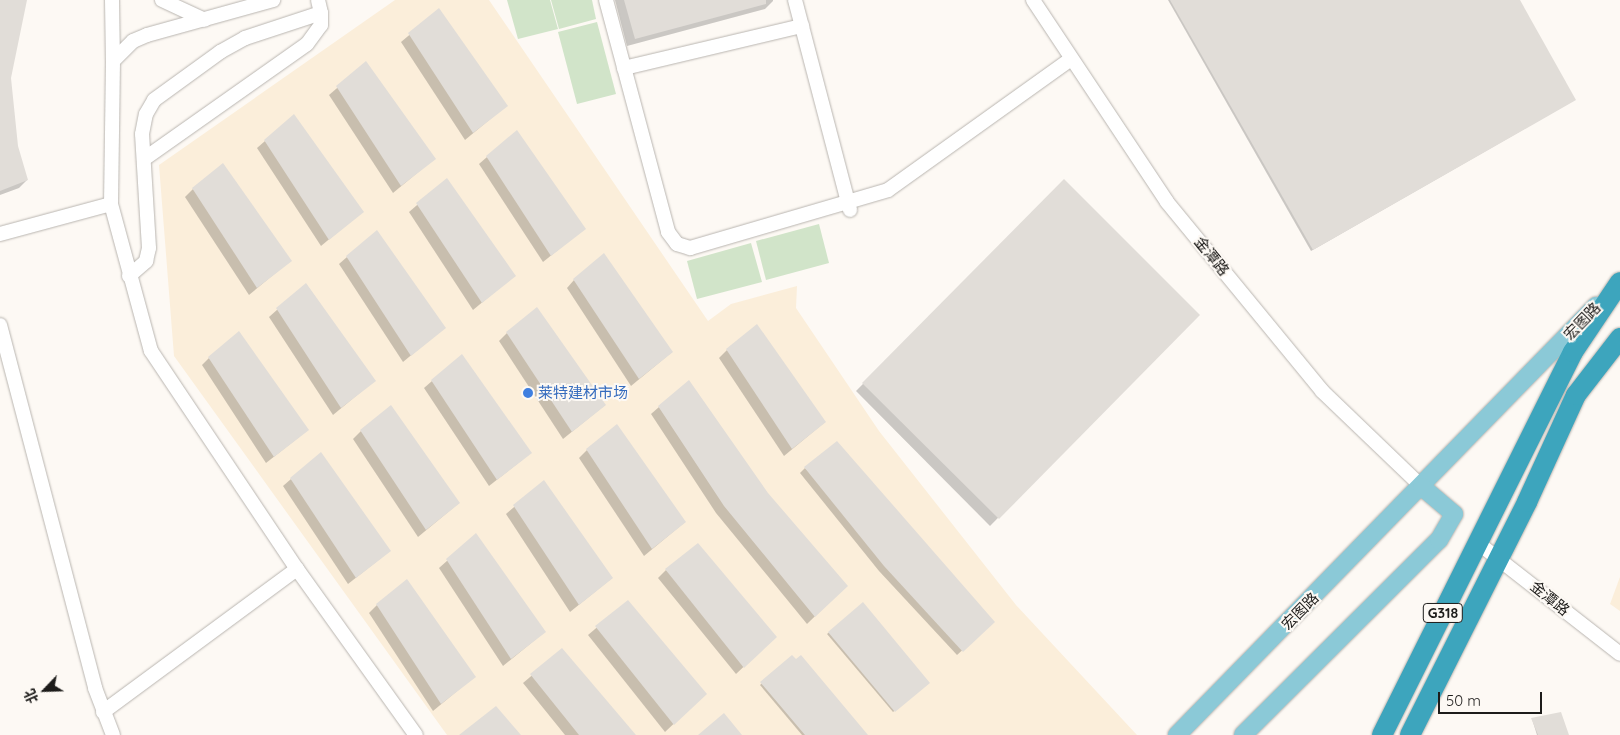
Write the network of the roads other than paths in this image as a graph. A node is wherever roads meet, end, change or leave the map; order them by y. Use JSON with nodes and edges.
{"nodes":[{"id":1,"x":112,"y":0,"type":"edge"},
{"id":2,"x":162,"y":0,"type":"edge"},
{"id":3,"x":282,"y":0,"type":"edge"},
{"id":4,"x":606,"y":0,"type":"edge"},
{"id":5,"x":795,"y":0,"type":"edge"},
{"id":6,"x":1033,"y":0,"type":"edge"},
{"id":7,"x":270,"y":2,"type":"edge"},
{"id":8,"x":320,"y":6,"type":"edge"},
{"id":9,"x":205,"y":20,"type":"junction"},
{"id":10,"x":802,"y":26,"type":"junction"},
{"id":11,"x":1071,"y":59,"type":"junction"},
{"id":12,"x":113,"y":61,"type":"junction"},
{"id":13,"x":624,"y":68,"type":"junction"},
{"id":14,"x":144,"y":159,"type":"junction"},
{"id":15,"x":111,"y":204,"type":"junction"},
{"id":16,"x":849,"y":206,"type":"junction"},
{"id":17,"x":0,"y":234,"type":"edge"},
{"id":18,"x":129,"y":276,"type":"junction"},
{"id":19,"x":1619,"y":283,"type":"edge"},
{"id":20,"x":0,"y":325,"type":"edge"},
{"id":21,"x":1620,"y":338,"type":"edge"},
{"id":22,"x":1422,"y":487,"type":"junction"},
{"id":23,"x":1478,"y":543,"type":"junction"},
{"id":24,"x":1499,"y":557,"type":"junction"},
{"id":25,"x":297,"y":569,"type":"junction"},
{"id":26,"x":1620,"y":654,"type":"edge"},
{"id":27,"x":103,"y":712,"type":"junction"},
{"id":28,"x":113,"y":735,"type":"edge"},
{"id":29,"x":416,"y":735,"type":"edge"},
{"id":30,"x":1177,"y":735,"type":"edge"},
{"id":31,"x":1243,"y":735,"type":"edge"},
{"id":32,"x":1382,"y":735,"type":"edge"},
{"id":33,"x":1410,"y":735,"type":"edge"}],
"edges":[{"from":1,"to":12,"type":"street"},
{"from":2,"to":9,"type":"street"},
{"from":3,"to":7,"type":"street"},
{"from":4,"to":13,"type":"street"},
{"from":5,"to":10,"type":"street"},
{"from":6,"to":11,"type":"street","name":"金潭路"},
{"from":7,"to":9,"type":"street"},
{"from":8,"to":14,"type":"street"},
{"from":8,"to":14,"type":"street"},
{"from":9,"to":12,"type":"street"},
{"from":10,"to":13,"type":"street"},
{"from":10,"to":16,"type":"street"},
{"from":11,"to":16,"type":"street"},
{"from":11,"to":22,"type":"street","name":"金潭路"},
{"from":12,"to":15,"type":"street"},
{"from":13,"to":16,"type":"street"},
{"from":14,"to":18,"type":"street"},
{"from":15,"to":17,"type":"street"},
{"from":15,"to":18,"type":"street"},
{"from":18,"to":25,"type":"street"},
{"from":19,"to":22,"type":"main road","name":"宏图路"},
{"from":19,"to":23,"type":"highway","name":"宏图路","number":"G318"},
{"from":20,"to":27,"type":"street"},
{"from":21,"to":24,"type":"highway","number":"G318"},
{"from":22,"to":30,"type":"main road","name":"宏图路"},
{"from":22,"to":31,"type":"main road"},
{"from":23,"to":24,"type":"street","name":"金潭路"},
{"from":23,"to":32,"type":"highway","number":"G318"},
{"from":24,"to":26,"type":"street","name":"金潭路"},
{"from":24,"to":33,"type":"highway","number":"G318"},
{"from":25,"to":27,"type":"street"},
{"from":25,"to":29,"type":"street"},
{"from":27,"to":28,"type":"street"}]}
